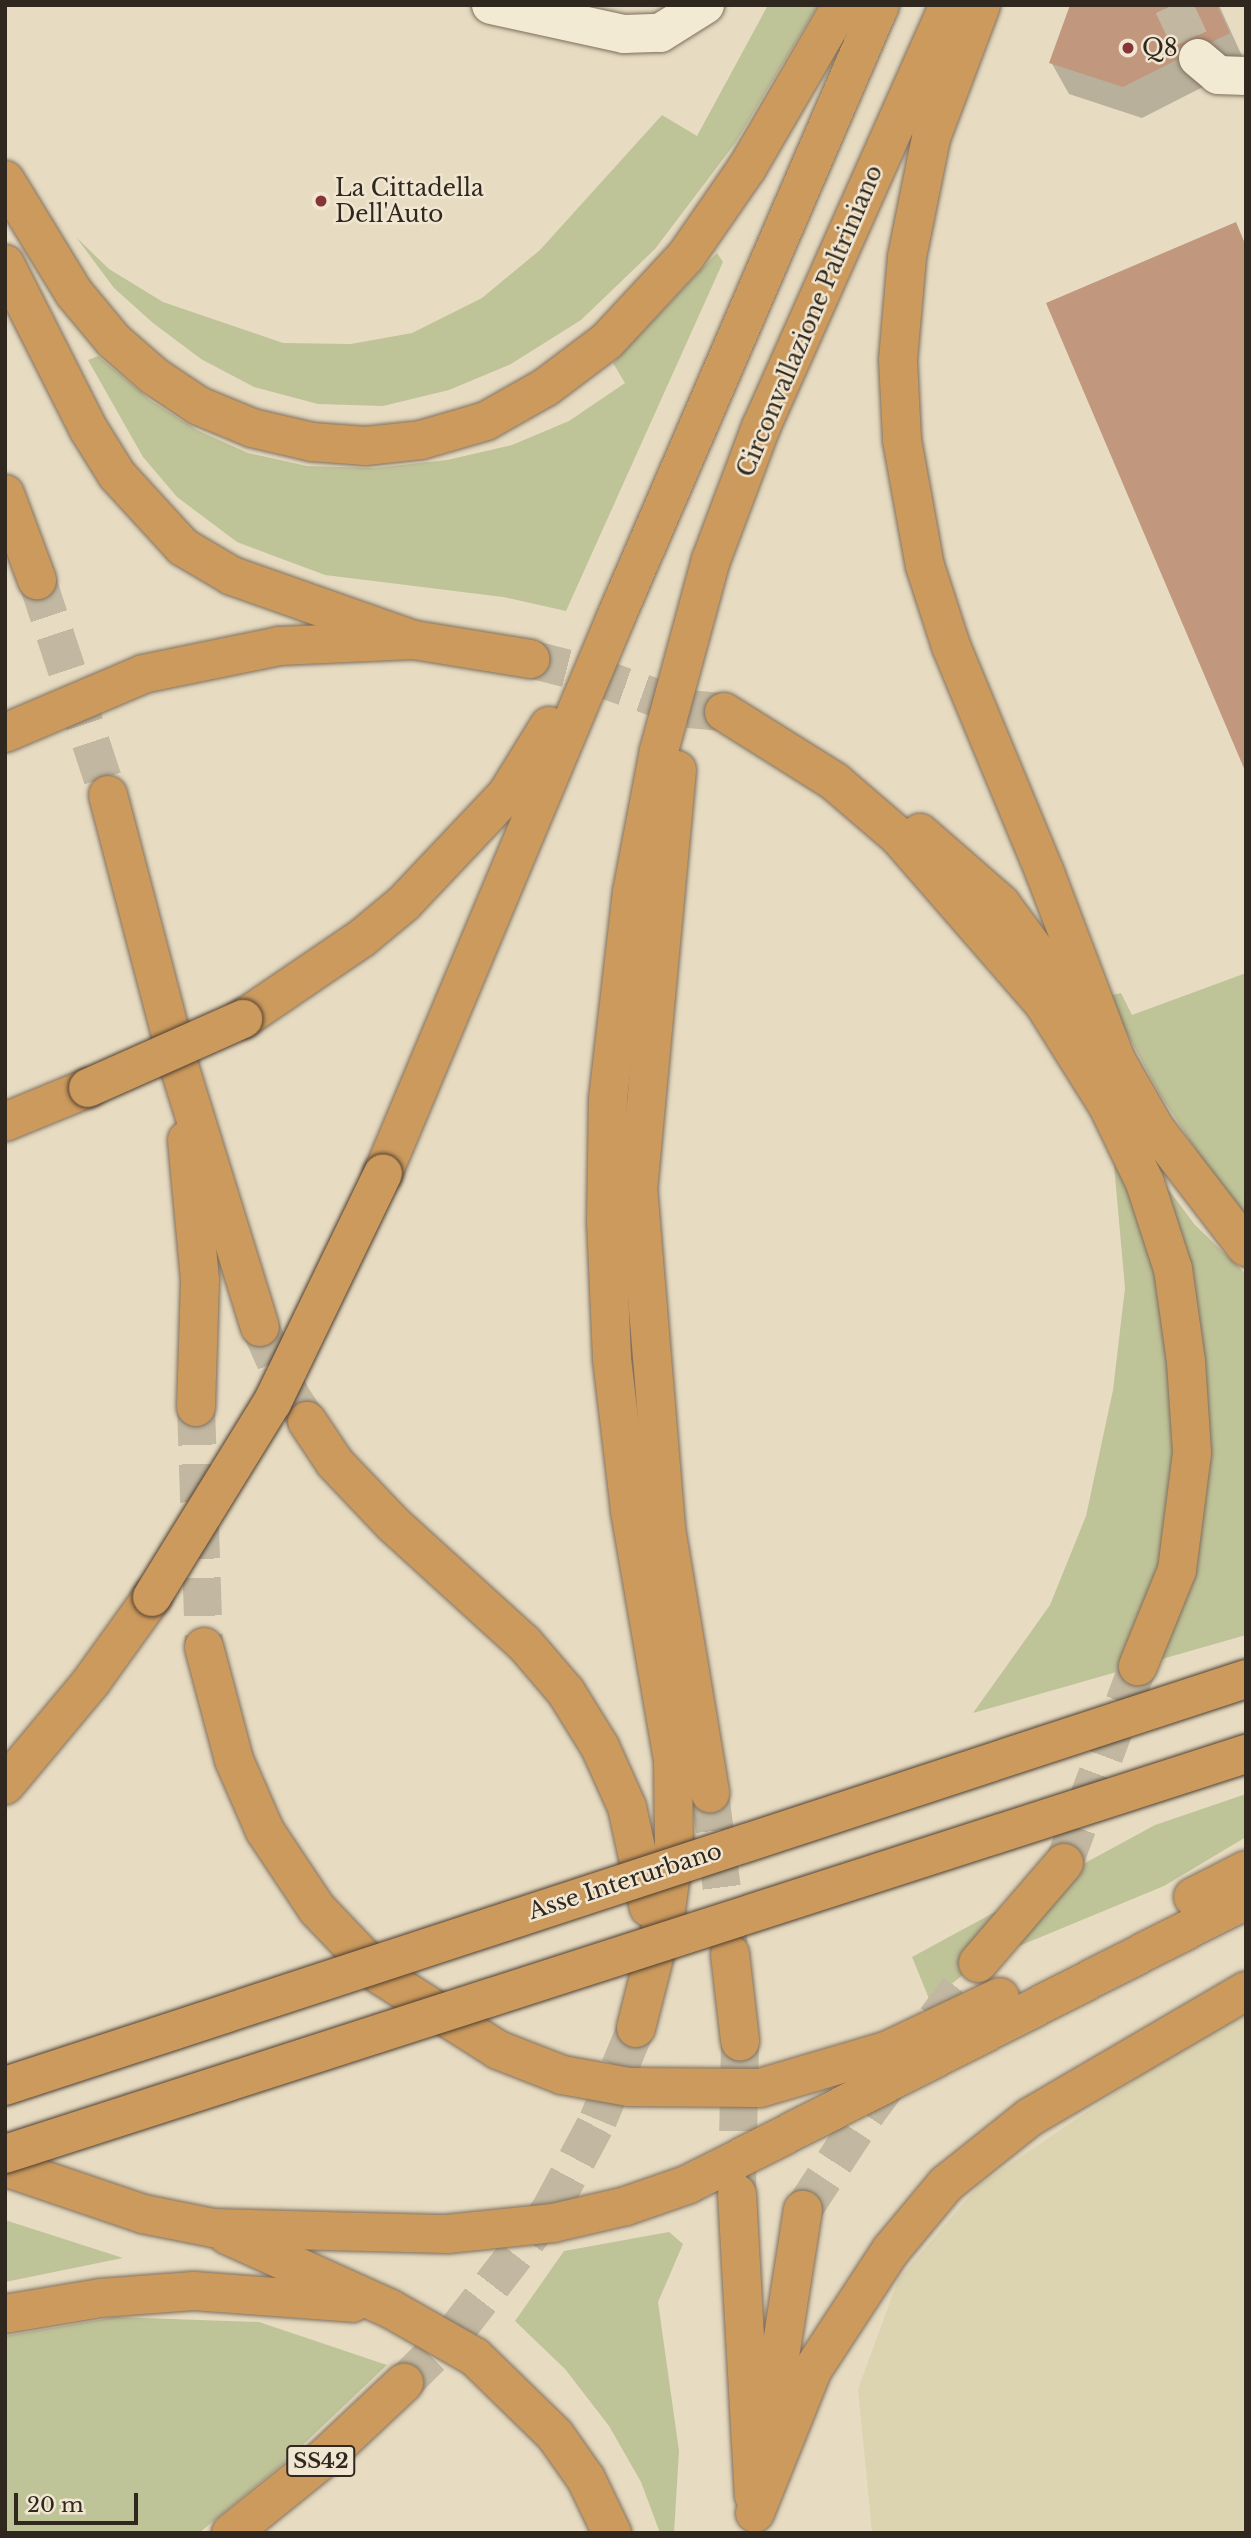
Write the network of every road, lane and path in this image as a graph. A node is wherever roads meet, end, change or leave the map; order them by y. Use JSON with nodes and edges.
{"nodes":[{"id":1,"x":491,"y":5,"type":"edge"},
{"id":2,"x":705,"y":5,"type":"edge"},
{"id":3,"x":842,"y":5,"type":"edge"},
{"id":4,"x":880,"y":5,"type":"edge"},
{"id":5,"x":949,"y":5,"type":"edge"},
{"id":6,"x":981,"y":5,"type":"edge"},
{"id":7,"x":1198,"y":58,"type":"tunnel mouth"},
{"id":8,"x":1246,"y":76,"type":"edge"},
{"id":9,"x":5,"y":180,"type":"edge"},
{"id":10,"x":5,"y":264,"type":"edge"},
{"id":11,"x":5,"y":494,"type":"edge"},
{"id":12,"x":37,"y":580,"type":"tunnel mouth"},
{"id":13,"x":616,"y":617,"type":"junction"},
{"id":14,"x":414,"y":640,"type":"junction"},
{"id":15,"x":687,"y":642,"type":"junction"},
{"id":16,"x":530,"y":659,"type":"tunnel mouth"},
{"id":17,"x":724,"y":712,"type":"tunnel mouth"},
{"id":18,"x":5,"y":733,"type":"edge"},
{"id":19,"x":108,"y":795,"type":"tunnel mouth"},
{"id":20,"x":861,"y":802,"type":"junction"},
{"id":21,"x":1116,"y":1060,"type":"junction"},
{"id":22,"x":180,"y":1069,"type":"junction"},
{"id":23,"x":5,"y":1122,"type":"edge"},
{"id":24,"x":1246,"y":1247,"type":"edge"},
{"id":25,"x":260,"y":1327,"type":"tunnel mouth"},
{"id":26,"x":197,"y":1407,"type":"tunnel mouth"},
{"id":27,"x":307,"y":1421,"type":"tunnel mouth"},
{"id":28,"x":204,"y":1647,"type":"tunnel mouth"},
{"id":29,"x":1138,"y":1665,"type":"tunnel mouth"},
{"id":30,"x":1246,"y":1679,"type":"edge"},
{"id":31,"x":1246,"y":1754,"type":"edge"},
{"id":32,"x":5,"y":1785,"type":"edge"},
{"id":33,"x":710,"y":1793,"type":"tunnel mouth"},
{"id":34,"x":1063,"y":1863,"type":"tunnel mouth"},
{"id":35,"x":1246,"y":1870,"type":"edge"},
{"id":36,"x":1246,"y":1899,"type":"edge"},
{"id":37,"x":730,"y":1954,"type":"tunnel mouth"},
{"id":38,"x":653,"y":1958,"type":"junction"},
{"id":39,"x":978,"y":1964,"type":"tunnel mouth"},
{"id":40,"x":1246,"y":1991,"type":"edge"},
{"id":41,"x":636,"y":2028,"type":"tunnel mouth"},
{"id":42,"x":740,"y":2041,"type":"tunnel mouth"},
{"id":43,"x":5,"y":2085,"type":"edge"},
{"id":44,"x":5,"y":2154,"type":"edge"},
{"id":45,"x":5,"y":2167,"type":"edge"},
{"id":46,"x":737,"y":2194,"type":"tunnel mouth"},
{"id":47,"x":803,"y":2210,"type":"tunnel mouth"},
{"id":48,"x":213,"y":2228,"type":"junction"},
{"id":49,"x":390,"y":2308,"type":"junction"},
{"id":50,"x":5,"y":2314,"type":"edge"},
{"id":51,"x":404,"y":2383,"type":"tunnel mouth"},
{"id":52,"x":756,"y":2523,"type":"edge"},
{"id":53,"x":231,"y":2533,"type":"edge"},
{"id":54,"x":612,"y":2533,"type":"edge"}],
"edges":[{"from":1,"to":2,"type":"lane"},
{"from":3,"to":9,"type":"highway"},
{"from":4,"to":13,"type":"highway"},
{"from":5,"to":15,"type":"highway","name":"Circonvallazione Paltriniano"},
{"from":6,"to":21,"type":"highway"},
{"from":7,"to":8,"type":"lane"},
{"from":10,"to":14,"type":"highway"},
{"from":11,"to":12,"type":"highway"},
{"from":13,"to":23,"type":"highway","bridge":true},
{"from":13,"to":32,"type":"highway","bridge":true},
{"from":14,"to":16,"type":"highway"},
{"from":14,"to":18,"type":"highway"},
{"from":15,"to":33,"type":"highway"},
{"from":15,"to":38,"type":"highway"},
{"from":17,"to":20,"type":"highway"},
{"from":19,"to":22,"type":"highway"},
{"from":20,"to":21,"type":"highway"},
{"from":20,"to":29,"type":"highway"},
{"from":21,"to":24,"type":"highway"},
{"from":22,"to":25,"type":"highway"},
{"from":22,"to":26,"type":"highway"},
{"from":27,"to":38,"type":"highway"},
{"from":28,"to":35,"type":"highway"},
{"from":30,"to":43,"type":"highway","name":"Asse Interurbano","bridge":true},
{"from":31,"to":44,"type":"highway","bridge":true},
{"from":34,"to":39,"type":"highway"},
{"from":36,"to":48,"type":"highway"},
{"from":37,"to":42,"type":"highway"},
{"from":38,"to":41,"type":"highway"},
{"from":40,"to":52,"type":"highway"},
{"from":45,"to":48,"type":"highway"},
{"from":46,"to":52,"type":"highway"},
{"from":47,"to":52,"type":"highway"},
{"from":48,"to":49,"type":"highway"},
{"from":49,"to":50,"type":"highway"},
{"from":49,"to":54,"type":"highway"},
{"from":51,"to":53,"type":"highway","number":"SS42"}]}
